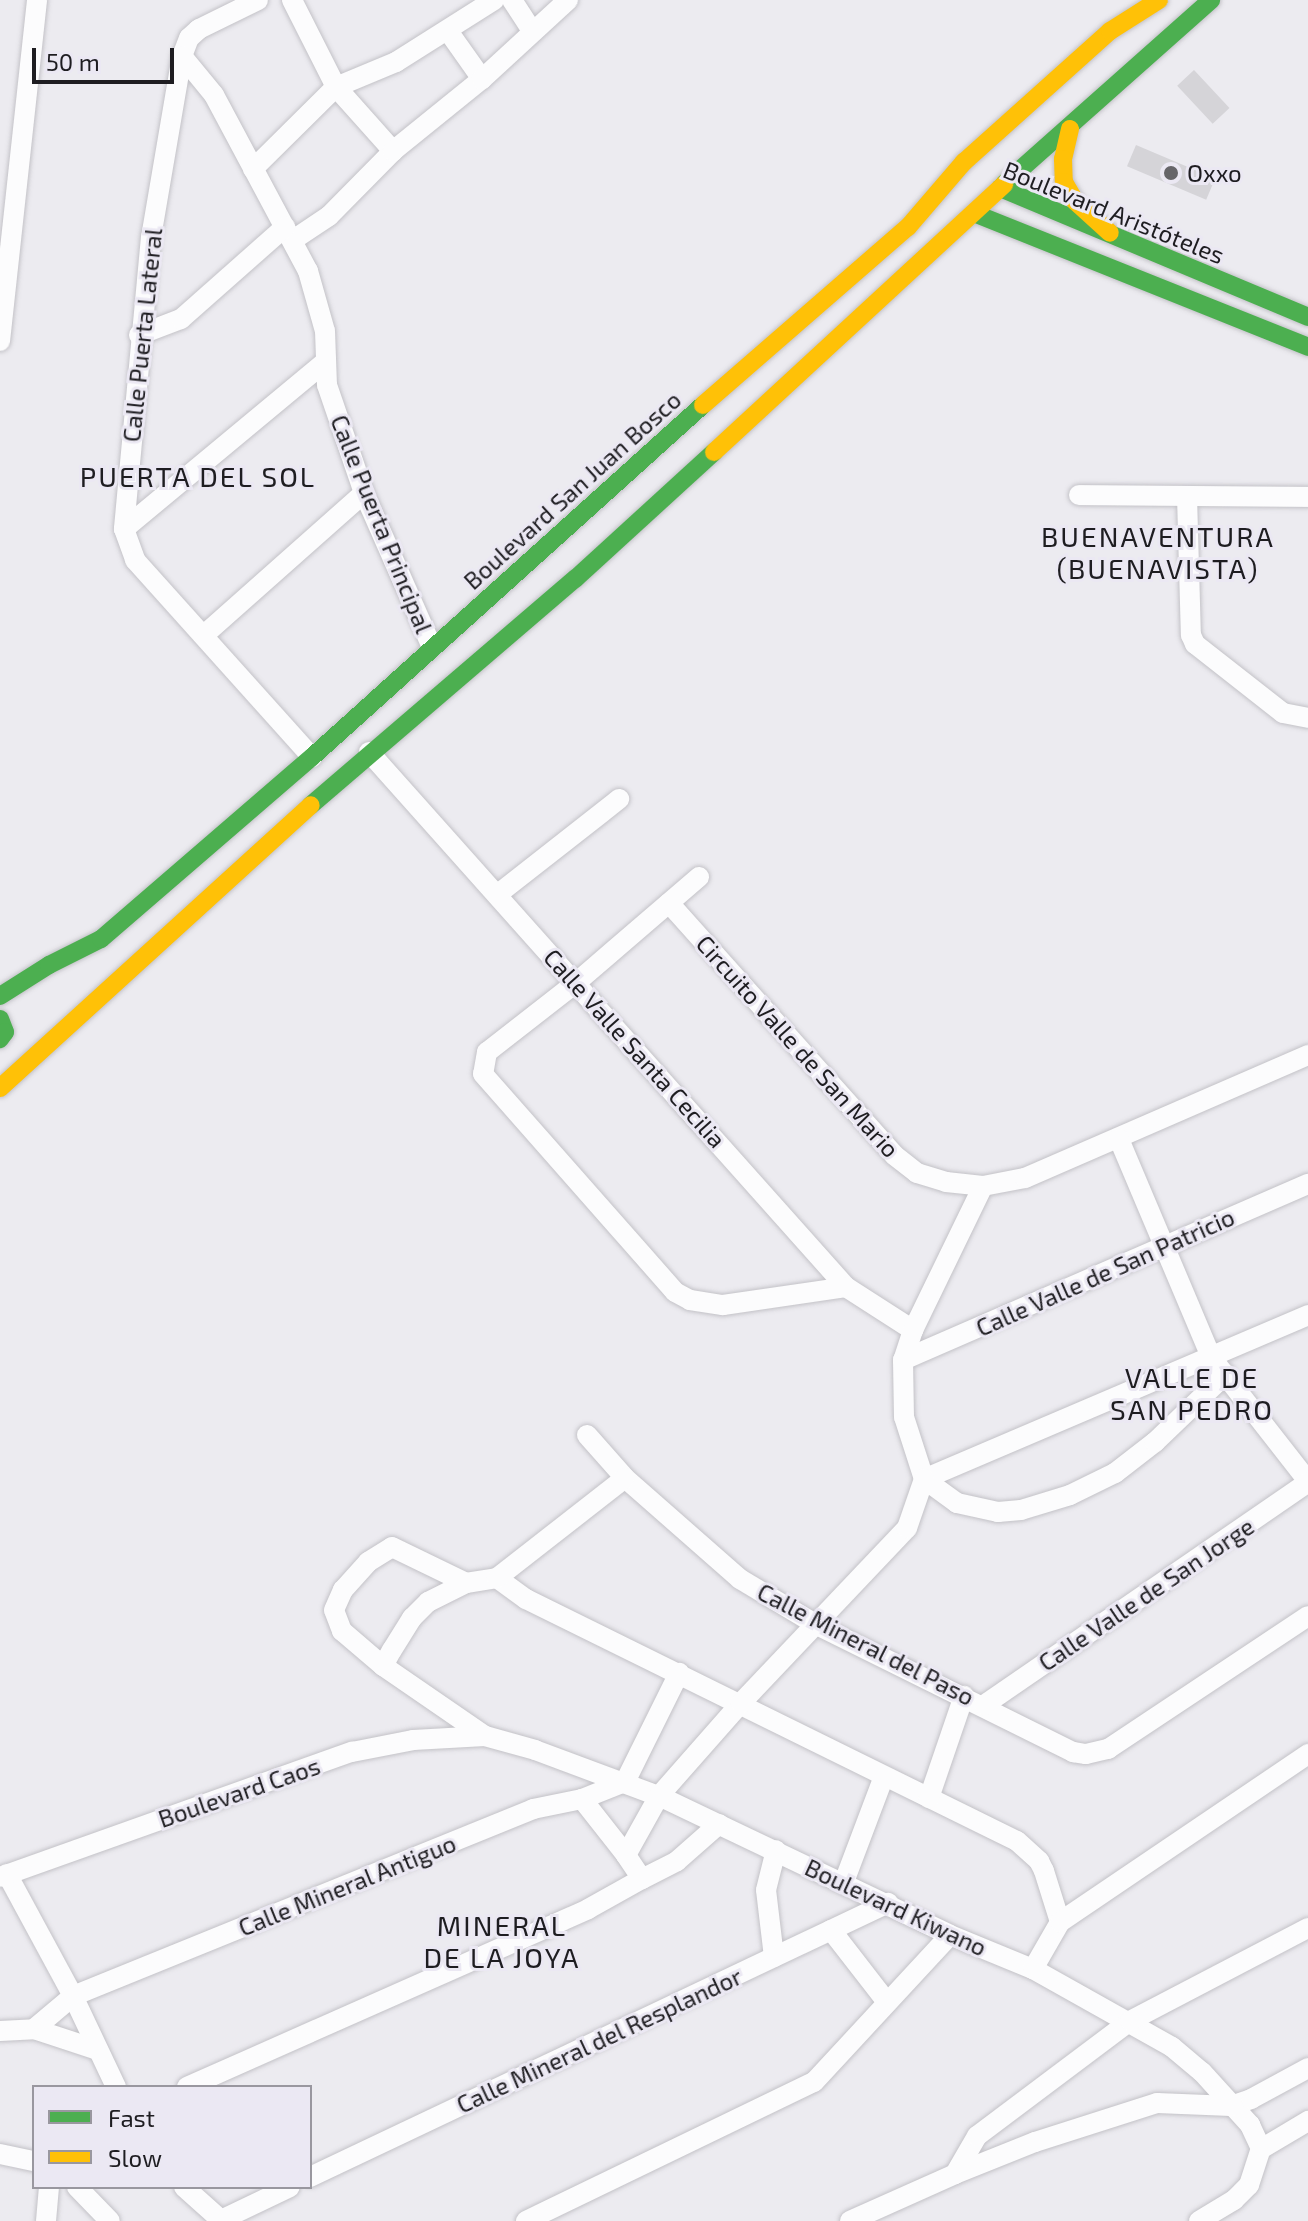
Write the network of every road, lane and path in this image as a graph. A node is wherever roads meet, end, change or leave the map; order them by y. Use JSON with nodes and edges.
{"nodes":[{"id":1,"x":37,"y":0,"type":"edge"},
{"id":2,"x":258,"y":0,"type":"edge"},
{"id":3,"x":292,"y":0,"type":"edge"},
{"id":4,"x":494,"y":0,"type":"edge"},
{"id":5,"x":512,"y":0,"type":"edge"},
{"id":6,"x":568,"y":0,"type":"edge"},
{"id":7,"x":1159,"y":0,"type":"edge"},
{"id":8,"x":1167,"y":0,"type":"edge"},
{"id":9,"x":1211,"y":0,"type":"edge"},
{"id":10,"x":448,"y":31,"type":"junction"},
{"id":11,"x":533,"y":32,"type":"junction"},
{"id":12,"x":186,"y":47,"type":"junction"},
{"id":13,"x":482,"y":79,"type":"junction"},
{"id":14,"x":336,"y":87,"type":"junction"},
{"id":15,"x":1070,"y":129,"type":"junction"},
{"id":16,"x":393,"y":151,"type":"junction"},
{"id":17,"x":994,"y":161,"type":"dead end"},
{"id":18,"x":253,"y":169,"type":"junction"},
{"id":19,"x":978,"y":184,"type":"junction"},
{"id":20,"x":1000,"y":188,"type":"junction"},
{"id":21,"x":976,"y":214,"type":"junction"},
{"id":22,"x":908,"y":227,"type":"junction"},
{"id":23,"x":289,"y":233,"type":"junction"},
{"id":24,"x":1110,"y":233,"type":"junction"},
{"id":25,"x":1308,"y":317,"type":"edge"},
{"id":26,"x":139,"y":335,"type":"junction"},
{"id":27,"x":0,"y":341,"type":"edge"},
{"id":28,"x":1308,"y":347,"type":"edge"},
{"id":29,"x":323,"y":364,"type":"junction"},
{"id":30,"x":364,"y":493,"type":"junction"},
{"id":31,"x":1079,"y":495,"type":"dead end"},
{"id":32,"x":1187,"y":496,"type":"junction"},
{"id":33,"x":1308,"y":497,"type":"edge"},
{"id":34,"x":124,"y":529,"type":"junction"},
{"id":35,"x":204,"y":635,"type":"junction"},
{"id":36,"x":432,"y":647,"type":"junction"},
{"id":37,"x":1308,"y":718,"type":"edge"},
{"id":38,"x":369,"y":752,"type":"junction"},
{"id":39,"x":312,"y":757,"type":"junction"},
{"id":40,"x":619,"y":799,"type":"dead end"},
{"id":41,"x":699,"y":877,"type":"dead end"},
{"id":42,"x":498,"y":894,"type":"junction"},
{"id":43,"x":669,"y":903,"type":"junction"},
{"id":44,"x":577,"y":982,"type":"junction"},
{"id":45,"x":0,"y":996,"type":"edge"},
{"id":46,"x":0,"y":1019,"type":"edge"},
{"id":47,"x":0,"y":1039,"type":"edge"},
{"id":48,"x":1308,"y":1055,"type":"edge"},
{"id":49,"x":0,"y":1088,"type":"edge"},
{"id":50,"x":1119,"y":1139,"type":"junction"},
{"id":51,"x":1308,"y":1184,"type":"edge"},
{"id":52,"x":983,"y":1186,"type":"junction"},
{"id":53,"x":1163,"y":1246,"type":"junction"},
{"id":54,"x":846,"y":1287,"type":"junction"},
{"id":55,"x":1308,"y":1315,"type":"edge"},
{"id":56,"x":913,"y":1330,"type":"junction"},
{"id":57,"x":1211,"y":1357,"type":"junction"},
{"id":58,"x":903,"y":1360,"type":"junction"},
{"id":59,"x":1226,"y":1374,"type":"junction"},
{"id":60,"x":587,"y":1435,"type":"dead end"},
{"id":61,"x":625,"y":1478,"type":"junction"},
{"id":62,"x":924,"y":1479,"type":"junction"},
{"id":63,"x":1308,"y":1481,"type":"edge"},
{"id":64,"x":497,"y":1578,"type":"junction"},
{"id":65,"x":466,"y":1583,"type":"junction"},
{"id":66,"x":1308,"y":1616,"type":"edge"},
{"id":67,"x":817,"y":1625,"type":"junction"},
{"id":68,"x":383,"y":1666,"type":"junction"},
{"id":69,"x":679,"y":1673,"type":"junction"},
{"id":70,"x":964,"y":1696,"type":"junction"},
{"id":71,"x":741,"y":1703,"type":"junction"},
{"id":72,"x":984,"y":1705,"type":"junction"},
{"id":73,"x":485,"y":1736,"type":"junction"},
{"id":74,"x":1308,"y":1754,"type":"edge"},
{"id":75,"x":884,"y":1776,"type":"junction"},
{"id":76,"x":625,"y":1782,"type":"junction"},
{"id":77,"x":659,"y":1796,"type":"junction"},
{"id":78,"x":929,"y":1798,"type":"junction"},
{"id":79,"x":582,"y":1799,"type":"junction"},
{"id":80,"x":719,"y":1824,"type":"junction"},
{"id":81,"x":776,"y":1850,"type":"junction"},
{"id":82,"x":626,"y":1855,"type":"junction"},
{"id":83,"x":3,"y":1876,"type":"edge"},
{"id":84,"x":642,"y":1879,"type":"junction"},
{"id":85,"x":844,"y":1882,"type":"junction"},
{"id":86,"x":888,"y":1903,"type":"junction"},
{"id":87,"x":1060,"y":1922,"type":"junction"},
{"id":88,"x":1308,"y":1928,"type":"edge"},
{"id":89,"x":831,"y":1930,"type":"junction"},
{"id":90,"x":950,"y":1935,"type":"junction"},
{"id":91,"x":774,"y":1957,"type":"junction"},
{"id":92,"x":1033,"y":1969,"type":"junction"},
{"id":93,"x":73,"y":1996,"type":"junction"},
{"id":94,"x":886,"y":2001,"type":"junction"},
{"id":95,"x":1130,"y":2021,"type":"junction"},
{"id":96,"x":34,"y":2029,"type":"junction"},
{"id":97,"x":0,"y":2031,"type":"edge"},
{"id":98,"x":98,"y":2050,"type":"junction"},
{"id":99,"x":1308,"y":2068,"type":"edge"},
{"id":100,"x":115,"y":2085,"type":"edge"},
{"id":101,"x":192,"y":2085,"type":"edge"},
{"id":102,"x":1231,"y":2106,"type":"junction"},
{"id":103,"x":1308,"y":2121,"type":"edge"},
{"id":104,"x":1261,"y":2149,"type":"junction"},
{"id":105,"x":0,"y":2154,"type":"edge"},
{"id":106,"x":32,"y":2161,"type":"edge"},
{"id":107,"x":955,"y":2174,"type":"junction"},
{"id":108,"x":312,"y":2176,"type":"edge"},
{"id":109,"x":49,"y":2189,"type":"edge"},
{"id":110,"x":79,"y":2189,"type":"edge"},
{"id":111,"x":186,"y":2189,"type":"edge"},
{"id":112,"x":286,"y":2189,"type":"edge"},
{"id":113,"x":221,"y":2220,"type":"edge"},
{"id":114,"x":46,"y":2221,"type":"edge"},
{"id":115,"x":110,"y":2221,"type":"edge"},
{"id":116,"x":526,"y":2221,"type":"edge"},
{"id":117,"x":850,"y":2221,"type":"edge"},
{"id":118,"x":1199,"y":2221,"type":"edge"}],
"edges":[{"from":1,"to":27,"type":"street"},
{"from":2,"to":12,"type":"street"},
{"from":3,"to":14,"type":"street"},
{"from":4,"to":10,"type":"street"},
{"from":5,"to":11,"type":"street"},
{"from":6,"to":11,"type":"street"},
{"from":7,"to":22,"type":"main road","name":"Boulevard San Juan Bosco"},
{"from":8,"to":17,"type":"main road"},
{"from":9,"to":15,"type":"main road"},
{"from":10,"to":13,"type":"street"},
{"from":10,"to":14,"type":"street"},
{"from":11,"to":13,"type":"street"},
{"from":12,"to":18,"type":"street","name":"Calle Puerta Principal"},
{"from":12,"to":26,"type":"street","name":"Calle Puerta Lateral"},
{"from":13,"to":16,"type":"street"},
{"from":14,"to":16,"type":"street"},
{"from":14,"to":18,"type":"street"},
{"from":15,"to":20,"type":"main road"},
{"from":15,"to":24,"type":"main road"},
{"from":16,"to":23,"type":"street"},
{"from":18,"to":23,"type":"street","name":"Calle Puerta Principal"},
{"from":19,"to":20,"type":"main road","name":"Boulevard Aristóteles"},
{"from":19,"to":21,"type":"main road"},
{"from":19,"to":22,"type":"main road","name":"Boulevard Aristóteles"},
{"from":20,"to":21,"type":"main road"},
{"from":20,"to":24,"type":"main road","name":"Boulevard Aristóteles"},
{"from":21,"to":28,"type":"main road"},
{"from":21,"to":38,"type":"main road"},
{"from":22,"to":36,"type":"main road","name":"Boulevard San Juan Bosco"},
{"from":23,"to":26,"type":"street"},
{"from":23,"to":29,"type":"street","name":"Calle Puerta Principal"},
{"from":24,"to":25,"type":"main road","name":"Boulevard Aristóteles"},
{"from":26,"to":34,"type":"street","name":"Calle Puerta Lateral"},
{"from":29,"to":30,"type":"street","name":"Calle Puerta Principal"},
{"from":29,"to":34,"type":"street"},
{"from":30,"to":35,"type":"street"},
{"from":30,"to":36,"type":"street","name":"Calle Puerta Principal"},
{"from":31,"to":32,"type":"street"},
{"from":32,"to":33,"type":"street"},
{"from":32,"to":37,"type":"street"},
{"from":34,"to":35,"type":"street","name":"Calle Puerta Lateral"},
{"from":35,"to":39,"type":"street","name":"Calle Puerta Lateral"},
{"from":36,"to":39,"type":"main road","name":"Boulevard San Juan Bosco"},
{"from":38,"to":42,"type":"street","name":"Calle Valle Santa Cecilia"},
{"from":38,"to":49,"type":"main road"},
{"from":39,"to":45,"type":"main road","name":"Boulevard San Juan Bosco"},
{"from":40,"to":42,"type":"street"},
{"from":41,"to":43,"type":"street"},
{"from":42,"to":44,"type":"street","name":"Calle Valle Santa Cecilia"},
{"from":43,"to":44,"type":"street"},
{"from":43,"to":52,"type":"street","name":"Circuito Valle de San Mario"},
{"from":44,"to":54,"type":"street","name":"Calle Valle Santa Cecilia"},
{"from":44,"to":54,"type":"street"},
{"from":46,"to":47,"type":"main road"},
{"from":48,"to":50,"type":"street","name":"Circuito Valle de San Mario"},
{"from":50,"to":52,"type":"street","name":"Circuito Valle de San Mario"},
{"from":50,"to":53,"type":"street"},
{"from":51,"to":53,"type":"street","name":"Calle Valle de San Patricio"},
{"from":52,"to":56,"type":"street"},
{"from":53,"to":57,"type":"street"},
{"from":53,"to":58,"type":"street","name":"Calle Valle de San Patricio"},
{"from":54,"to":56,"type":"street","name":"Calle Valle Santa Cecilia"},
{"from":55,"to":57,"type":"street"},
{"from":56,"to":58,"type":"street"},
{"from":57,"to":59,"type":"street"},
{"from":57,"to":62,"type":"street"},
{"from":58,"to":62,"type":"street"},
{"from":59,"to":62,"type":"street"},
{"from":59,"to":63,"type":"street"},
{"from":60,"to":61,"type":"street","name":"Calle Mineral del Paso"},
{"from":61,"to":64,"type":"street"},
{"from":61,"to":67,"type":"street","name":"Calle Mineral del Paso"},
{"from":62,"to":67,"type":"street"},
{"from":63,"to":72,"type":"street","name":"Calle Valle de San Jorge"},
{"from":64,"to":65,"type":"street"},
{"from":64,"to":69,"type":"street"},
{"from":65,"to":68,"type":"street"},
{"from":65,"to":68,"type":"street"},
{"from":66,"to":72,"type":"street","name":"Calle Mineral del Paso"},
{"from":67,"to":70,"type":"street","name":"Calle Mineral del Paso"},
{"from":67,"to":71,"type":"street"},
{"from":68,"to":73,"type":"street"},
{"from":69,"to":71,"type":"street"},
{"from":69,"to":76,"type":"street"},
{"from":70,"to":72,"type":"street","name":"Calle Mineral del Paso"},
{"from":70,"to":78,"type":"street"},
{"from":71,"to":75,"type":"street"},
{"from":71,"to":77,"type":"street"},
{"from":73,"to":76,"type":"street","name":"Boulevard Kiwano"},
{"from":73,"to":83,"type":"street","name":"Boulevard Caos"},
{"from":74,"to":87,"type":"street"},
{"from":75,"to":78,"type":"street"},
{"from":75,"to":85,"type":"street"},
{"from":76,"to":77,"type":"street","name":"Boulevard Kiwano"},
{"from":76,"to":79,"type":"street","name":"Calle Mineral Antiguo"},
{"from":77,"to":80,"type":"street","name":"Boulevard Kiwano"},
{"from":77,"to":82,"type":"street"},
{"from":78,"to":87,"type":"street"},
{"from":79,"to":82,"type":"street"},
{"from":79,"to":93,"type":"street","name":"Calle Mineral Antiguo"},
{"from":80,"to":81,"type":"street","name":"Boulevard Kiwano"},
{"from":80,"to":84,"type":"street"},
{"from":81,"to":85,"type":"street","name":"Boulevard Kiwano"},
{"from":81,"to":91,"type":"street"},
{"from":82,"to":84,"type":"street"},
{"from":83,"to":93,"type":"street"},
{"from":84,"to":101,"type":"street"},
{"from":85,"to":86,"type":"street","name":"Boulevard Kiwano"},
{"from":86,"to":89,"type":"street","name":"Calle Mineral del Resplandor"},
{"from":86,"to":90,"type":"street","name":"Boulevard Kiwano"},
{"from":87,"to":92,"type":"street"},
{"from":88,"to":95,"type":"street"},
{"from":89,"to":91,"type":"street","name":"Calle Mineral del Resplandor"},
{"from":89,"to":94,"type":"street"},
{"from":90,"to":92,"type":"street","name":"Boulevard Kiwano"},
{"from":90,"to":94,"type":"street"},
{"from":91,"to":108,"type":"street","name":"Calle Mineral del Resplandor"},
{"from":92,"to":95,"type":"street","name":"Boulevard Kiwano"},
{"from":93,"to":96,"type":"street","name":"Calle Mineral Antiguo"},
{"from":93,"to":98,"type":"street"},
{"from":94,"to":116,"type":"street"},
{"from":95,"to":102,"type":"street","name":"Boulevard Kiwano"},
{"from":95,"to":107,"type":"street"},
{"from":96,"to":97,"type":"street"},
{"from":96,"to":98,"type":"street"},
{"from":98,"to":100,"type":"street"},
{"from":99,"to":102,"type":"street"},
{"from":102,"to":104,"type":"street","name":"Boulevard Kiwano"},
{"from":102,"to":107,"type":"street"},
{"from":103,"to":104,"type":"street"},
{"from":104,"to":118,"type":"street"},
{"from":105,"to":106,"type":"street"},
{"from":107,"to":117,"type":"street"},
{"from":109,"to":114,"type":"street"},
{"from":110,"to":115,"type":"street"},
{"from":111,"to":113,"type":"street"},
{"from":112,"to":113,"type":"street"}]}
